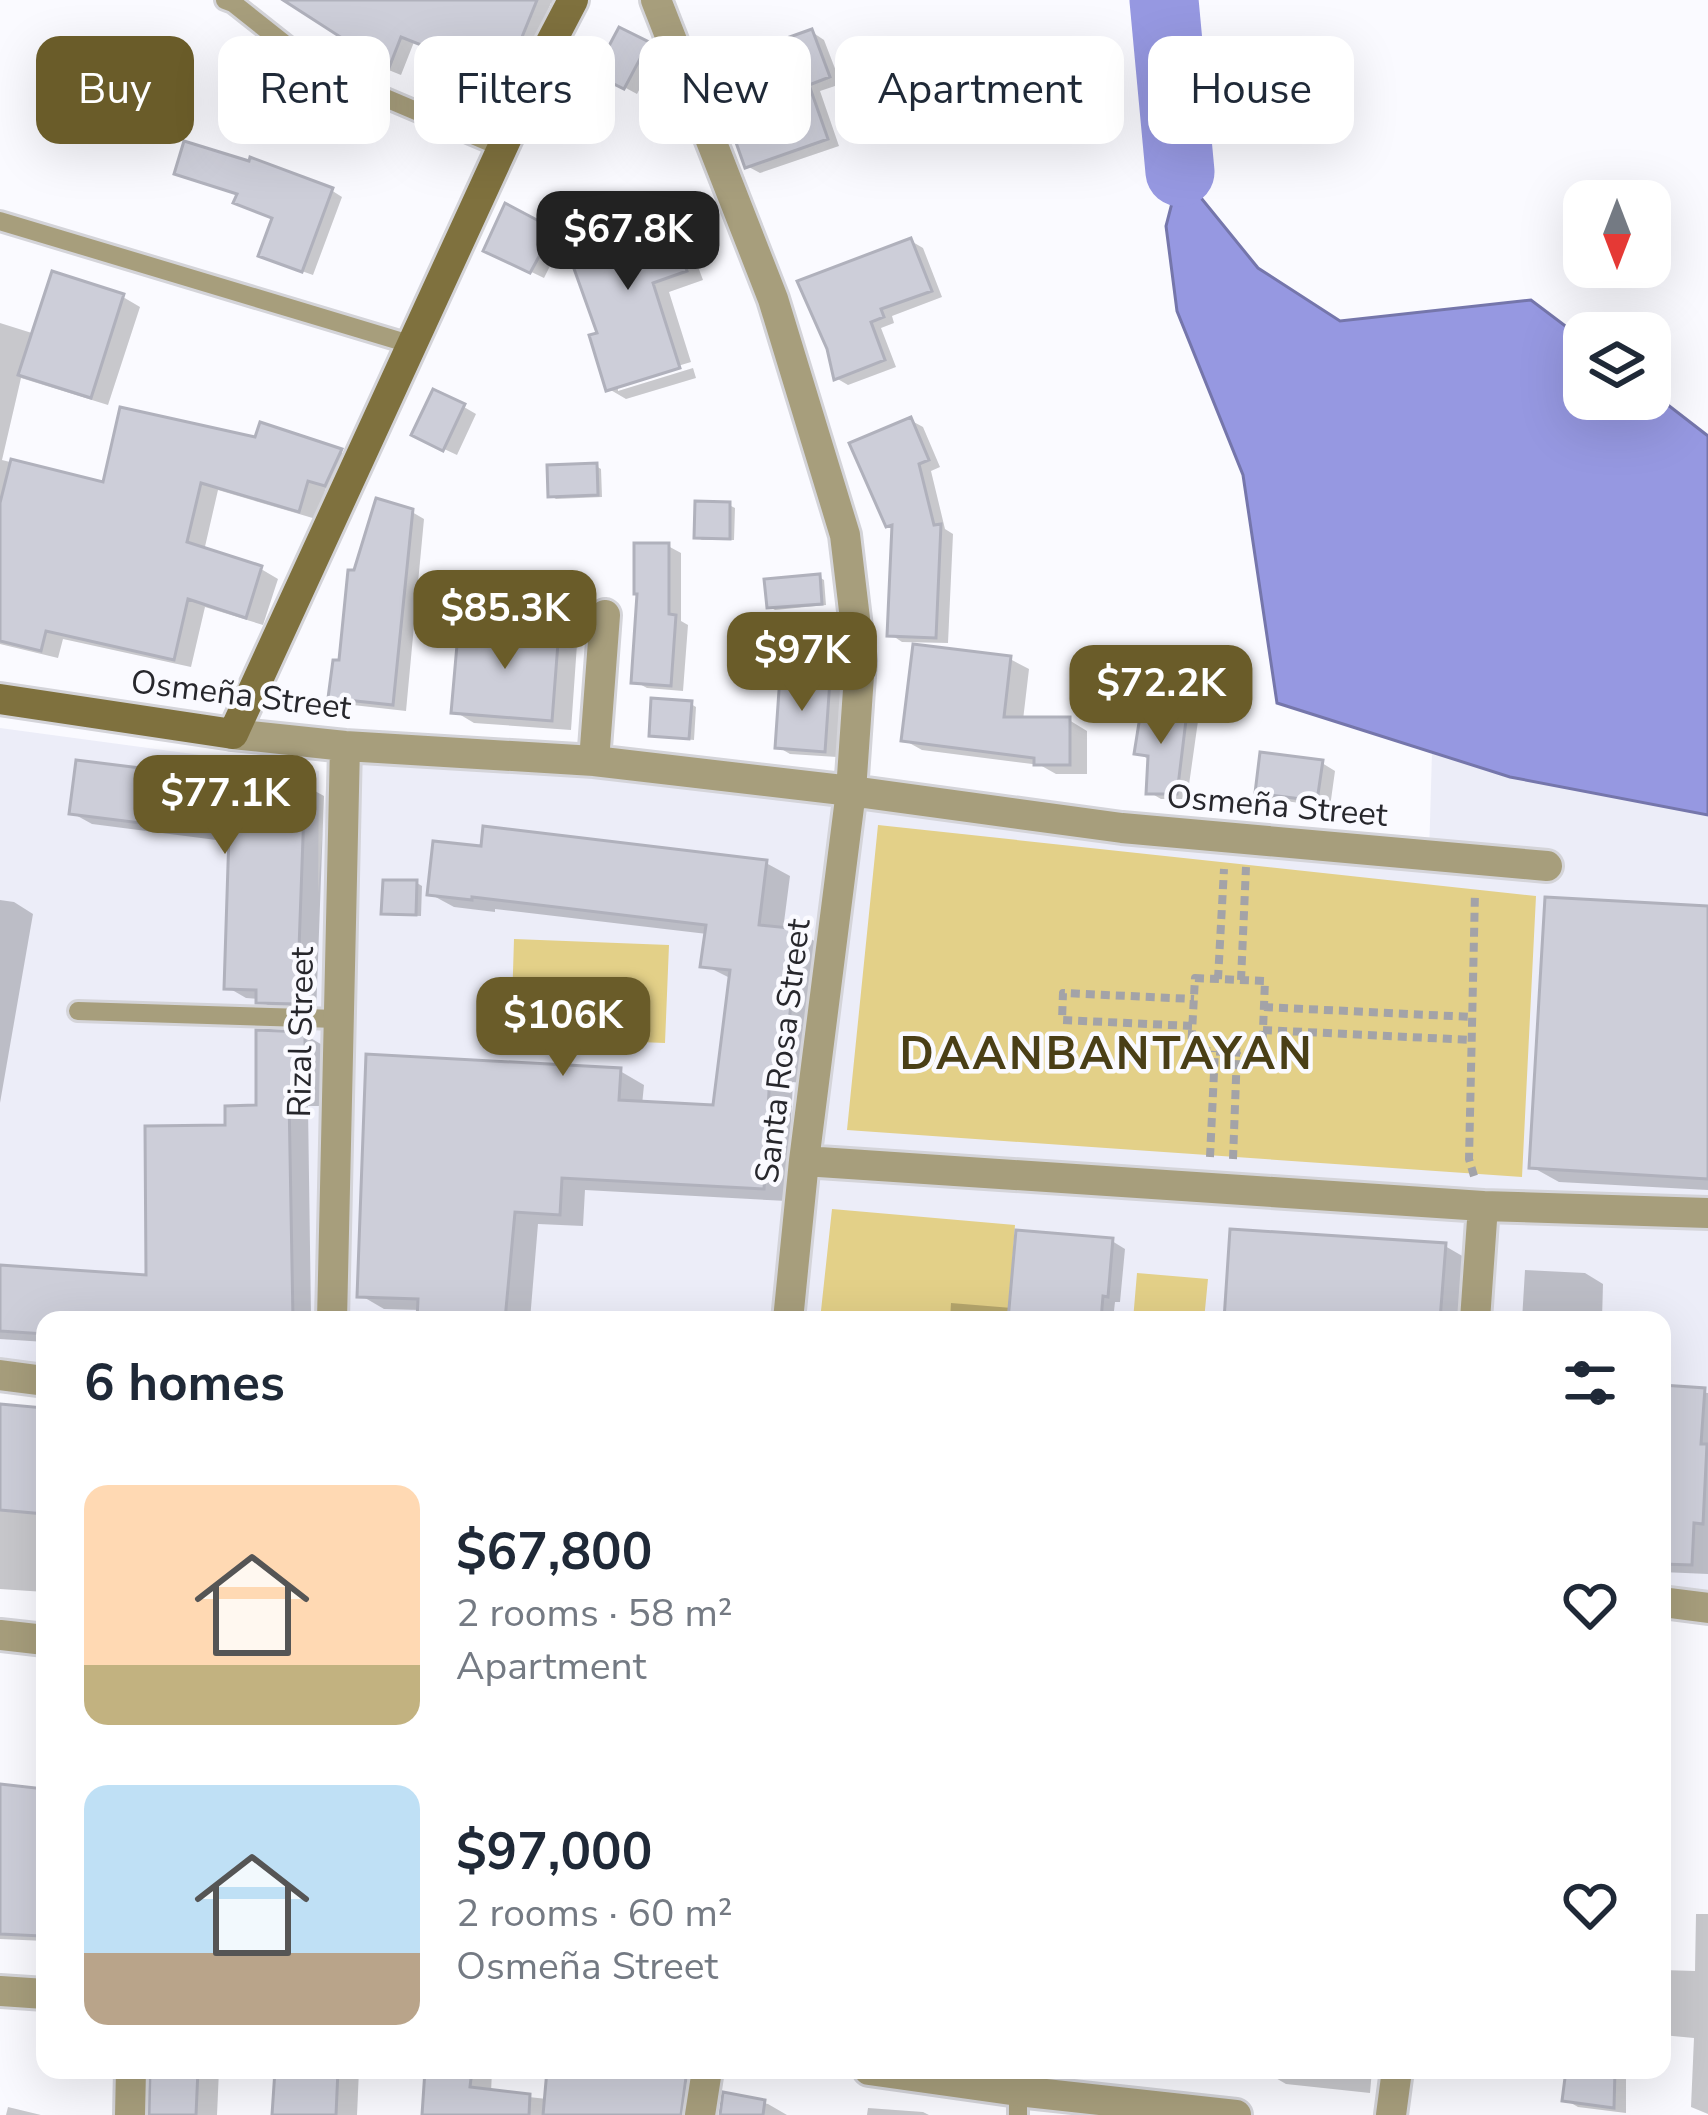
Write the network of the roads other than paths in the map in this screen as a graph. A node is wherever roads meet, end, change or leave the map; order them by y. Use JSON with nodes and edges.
{"nodes":[{"id":1,"x":225,"y":0,"type":"edge"},
{"id":2,"x":573,"y":0,"type":"edge"},
{"id":3,"x":656,"y":0,"type":"edge"},
{"id":4,"x":503,"y":148,"type":"junction"},
{"id":5,"x":0,"y":221,"type":"edge"},
{"id":6,"x":413,"y":345,"type":"junction"},
{"id":7,"x":605,"y":615,"type":"dead end"},
{"id":8,"x":0,"y":699,"type":"edge"},
{"id":9,"x":232,"y":734,"type":"junction"},
{"id":10,"x":345,"y":746,"type":"junction"},
{"id":11,"x":594,"y":761,"type":"junction"},
{"id":12,"x":851,"y":791,"type":"junction"},
{"id":13,"x":1547,"y":866,"type":"dead end"},
{"id":14,"x":78,"y":1011,"type":"dead end"},
{"id":15,"x":337,"y":1019,"type":"junction"},
{"id":16,"x":804,"y":1161,"type":"junction"},
{"id":17,"x":1483,"y":1206,"type":"junction"},
{"id":18,"x":1708,"y":1214,"type":"edge"},
{"id":19,"x":332,"y":1311,"type":"edge"},
{"id":20,"x":789,"y":1311,"type":"edge"},
{"id":21,"x":1476,"y":1311,"type":"edge"},
{"id":22,"x":0,"y":1376,"type":"edge"},
{"id":23,"x":36,"y":1380,"type":"edge"},
{"id":24,"x":1671,"y":1603,"type":"edge"},
{"id":25,"x":1708,"y":1608,"type":"edge"},
{"id":26,"x":0,"y":1634,"type":"edge"},
{"id":27,"x":36,"y":1639,"type":"edge"},
{"id":28,"x":0,"y":1990,"type":"edge"},
{"id":29,"x":36,"y":1993,"type":"edge"},
{"id":30,"x":131,"y":2079,"type":"edge"},
{"id":31,"x":706,"y":2079,"type":"edge"},
{"id":32,"x":909,"y":2079,"type":"edge"},
{"id":33,"x":1396,"y":2079,"type":"edge"},
{"id":34,"x":1018,"y":2103,"type":"edge"},
{"id":35,"x":130,"y":2115,"type":"edge"},
{"id":36,"x":700,"y":2115,"type":"edge"},
{"id":37,"x":1236,"y":2115,"type":"edge"},
{"id":38,"x":1391,"y":2115,"type":"edge"}],
"edges":[{"from":1,"to":4,"type":"lane"},
{"from":2,"to":4,"type":"main road"},
{"from":3,"to":12,"type":"street","name":"Santa Rosa Street"},
{"from":4,"to":6,"type":"main road"},
{"from":5,"to":6,"type":"lane"},
{"from":6,"to":9,"type":"main road"},
{"from":7,"to":11,"type":"street"},
{"from":8,"to":9,"type":"main road","name":"Osmeña Street"},
{"from":9,"to":10,"type":"street","name":"Osmeña Street"},
{"from":10,"to":11,"type":"street","name":"Osmeña Street"},
{"from":10,"to":15,"type":"street","name":"Rizal Street"},
{"from":11,"to":12,"type":"street","name":"Osmeña Street"},
{"from":12,"to":13,"type":"street","name":"Osmeña Street"},
{"from":12,"to":16,"type":"street","name":"Santa Rosa Street"},
{"from":14,"to":15,"type":"lane"},
{"from":15,"to":19,"type":"street","name":"Rizal Street"},
{"from":16,"to":17,"type":"street"},
{"from":16,"to":20,"type":"street","name":"Santa Rosa Street"},
{"from":17,"to":18,"type":"street"},
{"from":17,"to":21,"type":"street"},
{"from":22,"to":23,"type":"street"},
{"from":24,"to":25,"type":"street"},
{"from":26,"to":27,"type":"street"},
{"from":28,"to":29,"type":"street"},
{"from":30,"to":35,"type":"street"},
{"from":31,"to":36,"type":"street"},
{"from":32,"to":34,"type":"street"},
{"from":33,"to":38,"type":"street"},
{"from":34,"to":37,"type":"street"}]}
